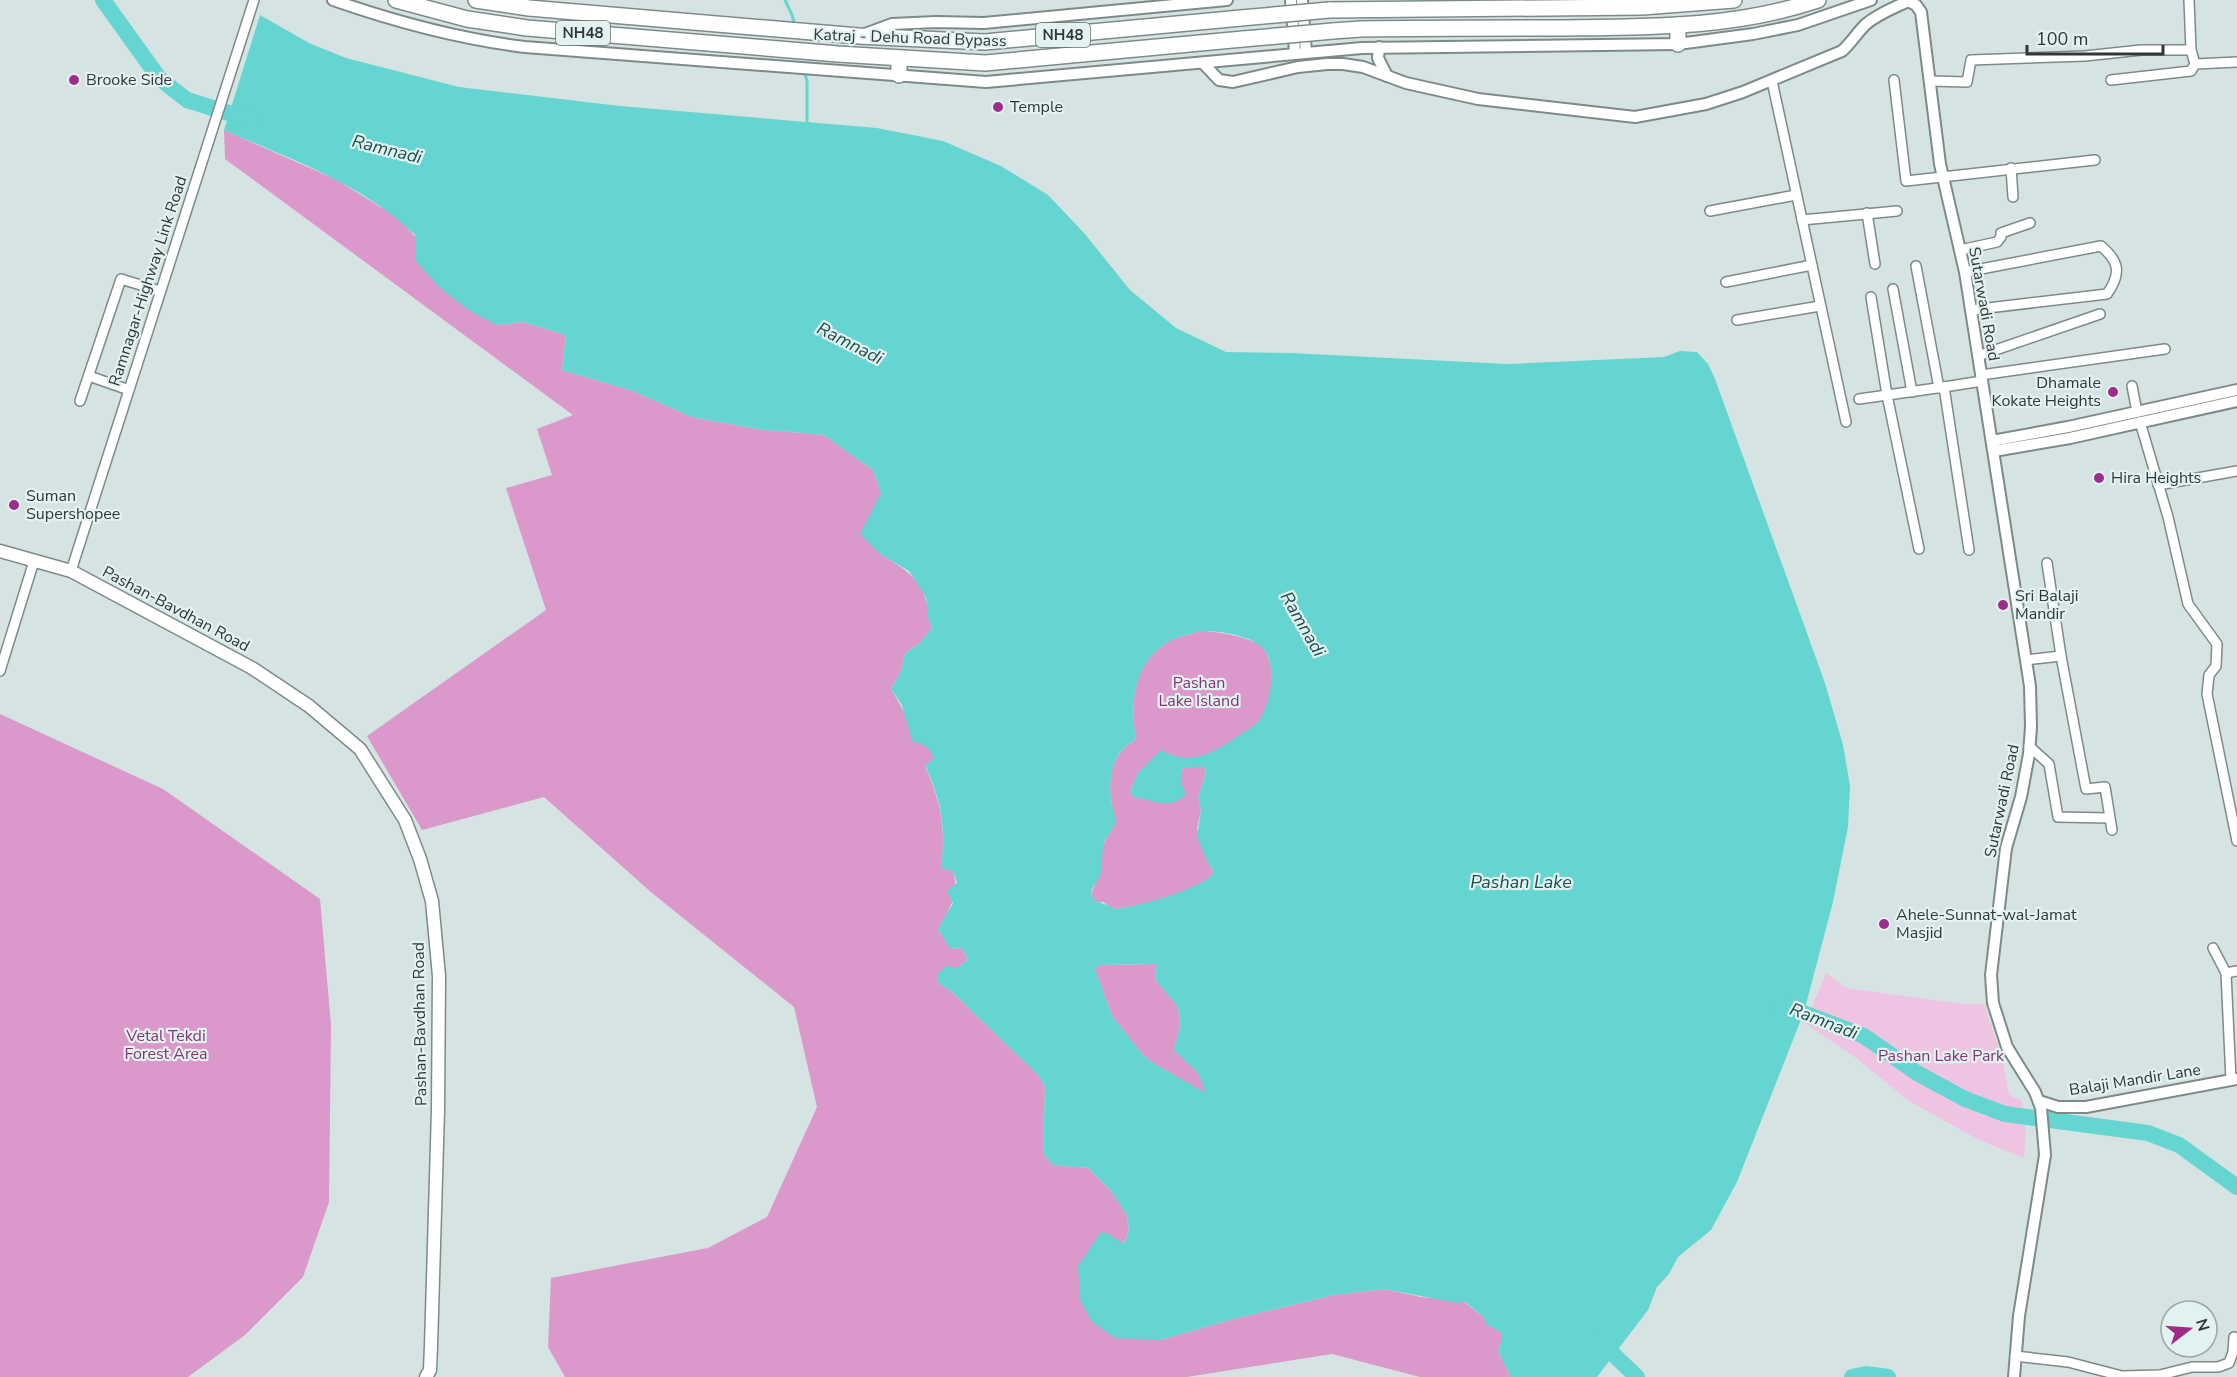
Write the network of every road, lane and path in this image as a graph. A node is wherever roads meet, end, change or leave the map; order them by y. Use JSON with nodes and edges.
{"nodes":[{"id":1,"x":254,"y":0,"type":"edge"},
{"id":2,"x":333,"y":0,"type":"edge"},
{"id":3,"x":396,"y":0,"type":"edge"},
{"id":4,"x":476,"y":0,"type":"edge"},
{"id":5,"x":1227,"y":0,"type":"edge"},
{"id":6,"x":1291,"y":0,"type":"edge"},
{"id":7,"x":1302,"y":0,"type":"edge"},
{"id":8,"x":1734,"y":0,"type":"edge"},
{"id":9,"x":1818,"y":0,"type":"edge"},
{"id":10,"x":1871,"y":0,"type":"edge"},
{"id":11,"x":2189,"y":0,"type":"edge"},
{"id":12,"x":1910,"y":1,"type":"edge"},
{"id":13,"x":1678,"y":25,"type":"junction"},
{"id":14,"x":859,"y":36,"type":"junction"},
{"id":15,"x":1678,"y":44,"type":"junction"},
{"id":16,"x":1379,"y":47,"type":"junction"},
{"id":17,"x":2191,"y":50,"type":"junction"},
{"id":18,"x":1300,"y":52,"type":"junction"},
{"id":19,"x":899,"y":58,"type":"junction"},
{"id":20,"x":2237,"y":62,"type":"edge"},
{"id":21,"x":1203,"y":63,"type":"junction"},
{"id":22,"x":2195,"y":64,"type":"junction"},
{"id":23,"x":898,"y":75,"type":"junction"},
{"id":24,"x":1387,"y":76,"type":"junction"},
{"id":25,"x":1894,"y":80,"type":"dead end"},
{"id":26,"x":2112,"y":80,"type":"dead end"},
{"id":27,"x":1772,"y":81,"type":"junction"},
{"id":28,"x":1930,"y":81,"type":"junction"},
{"id":29,"x":2096,"y":159,"type":"dead end"},
{"id":30,"x":2011,"y":168,"type":"junction"},
{"id":31,"x":1943,"y":177,"type":"junction"},
{"id":32,"x":1796,"y":195,"type":"junction"},
{"id":33,"x":2013,"y":197,"type":"dead end"},
{"id":34,"x":1710,"y":211,"type":"dead end"},
{"id":35,"x":1897,"y":211,"type":"dead end"},
{"id":36,"x":1867,"y":213,"type":"junction"},
{"id":37,"x":1802,"y":220,"type":"junction"},
{"id":38,"x":2030,"y":223,"type":"dead end"},
{"id":39,"x":1960,"y":250,"type":"junction"},
{"id":40,"x":1875,"y":264,"type":"dead end"},
{"id":41,"x":1812,"y":265,"type":"junction"},
{"id":42,"x":1916,"y":266,"type":"dead end"},
{"id":43,"x":1965,"y":272,"type":"junction"},
{"id":44,"x":1726,"y":282,"type":"dead end"},
{"id":45,"x":1893,"y":289,"type":"dead end"},
{"id":46,"x":160,"y":291,"type":"junction"},
{"id":47,"x":1871,"y":297,"type":"dead end"},
{"id":48,"x":1820,"y":306,"type":"junction"},
{"id":49,"x":1971,"y":310,"type":"junction"},
{"id":50,"x":2100,"y":314,"type":"dead end"},
{"id":51,"x":1737,"y":320,"type":"dead end"},
{"id":52,"x":2164,"y":349,"type":"dead end"},
{"id":53,"x":1978,"y":356,"type":"junction"},
{"id":54,"x":88,"y":376,"type":"junction"},
{"id":55,"x":1982,"y":378,"type":"junction"},
{"id":56,"x":2132,"y":386,"type":"dead end"},
{"id":57,"x":1942,"y":388,"type":"junction"},
{"id":58,"x":129,"y":390,"type":"junction"},
{"id":59,"x":2237,"y":390,"type":"edge"},
{"id":60,"x":1912,"y":392,"type":"junction"},
{"id":61,"x":1887,"y":395,"type":"junction"},
{"id":62,"x":1860,"y":399,"type":"dead end"},
{"id":63,"x":81,"y":400,"type":"dead end"},
{"id":64,"x":2237,"y":401,"type":"edge"},
{"id":65,"x":2143,"y":416,"type":"junction"},
{"id":66,"x":1846,"y":422,"type":"dead end"},
{"id":67,"x":1993,"y":446,"type":"junction"},
{"id":68,"x":2237,"y":471,"type":"edge"},
{"id":69,"x":2158,"y":485,"type":"junction"},
{"id":70,"x":1919,"y":549,"type":"dead end"},
{"id":71,"x":1969,"y":550,"type":"dead end"},
{"id":72,"x":0,"y":551,"type":"edge"},
{"id":73,"x":34,"y":561,"type":"junction"},
{"id":74,"x":2047,"y":563,"type":"dead end"},
{"id":75,"x":71,"y":572,"type":"junction"},
{"id":76,"x":2061,"y":656,"type":"junction"},
{"id":77,"x":2025,"y":660,"type":"junction"},
{"id":78,"x":0,"y":671,"type":"edge"},
{"id":79,"x":2029,"y":746,"type":"junction"},
{"id":80,"x":2109,"y":818,"type":"junction"},
{"id":81,"x":2112,"y":831,"type":"dead end"},
{"id":82,"x":2237,"y":841,"type":"edge"},
{"id":83,"x":2213,"y":948,"type":"dead end"},
{"id":84,"x":2237,"y":972,"type":"edge"},
{"id":85,"x":2226,"y":973,"type":"junction"},
{"id":86,"x":2234,"y":1079,"type":"edge"},
{"id":87,"x":2040,"y":1104,"type":"junction"},
{"id":88,"x":2234,"y":1337,"type":"dead end"},
{"id":89,"x":2015,"y":1356,"type":"junction"},
{"id":90,"x":430,"y":1375,"type":"edge"},
{"id":91,"x":2014,"y":1377,"type":"edge"}],
"edges":[{"from":1,"to":46,"type":"street","name":"Ramnagar-Highway Link Road"},
{"from":2,"to":23,"type":"street"},
{"from":3,"to":19,"type":"highway","name":"Katraj - Dehu Road Bypass","number":"NH48"},
{"from":4,"to":14,"type":"highway","name":"Katraj - Dehu Road Bypass","number":"NH48"},
{"from":5,"to":14,"type":"street"},
{"from":6,"to":18,"type":"street"},
{"from":7,"to":18,"type":"street"},
{"from":8,"to":14,"type":"highway","name":"Katraj - Dehu Road Bypass","number":"NH48","bridge":true},
{"from":9,"to":13,"type":"highway","name":"Katraj - Dehu Road Bypass","number":"NH48"},
{"from":10,"to":15,"type":"street"},
{"from":11,"to":17,"type":"street"},
{"from":12,"to":27,"type":"street"},
{"from":12,"to":28,"type":"street","name":"Sutarwadi Road"},
{"from":13,"to":15,"type":"highway"},
{"from":13,"to":19,"type":"highway","name":"Katraj - Dehu Road Bypass","number":"NH48","bridge":true},
{"from":15,"to":16,"type":"street"},
{"from":16,"to":18,"type":"street"},
{"from":16,"to":24,"type":"street"},
{"from":17,"to":22,"type":"street"},
{"from":17,"to":28,"type":"street"},
{"from":18,"to":21,"type":"street"},
{"from":19,"to":23,"type":"highway"},
{"from":20,"to":22,"type":"street"},
{"from":21,"to":23,"type":"street"},
{"from":21,"to":24,"type":"street"},
{"from":22,"to":26,"type":"street"},
{"from":24,"to":27,"type":"street"},
{"from":25,"to":31,"type":"street"},
{"from":27,"to":32,"type":"street"},
{"from":28,"to":31,"type":"street","name":"Sutarwadi Road"},
{"from":29,"to":30,"type":"street"},
{"from":30,"to":31,"type":"street"},
{"from":30,"to":33,"type":"street"},
{"from":31,"to":39,"type":"street","name":"Sutarwadi Road"},
{"from":32,"to":34,"type":"street"},
{"from":32,"to":37,"type":"street"},
{"from":35,"to":36,"type":"street"},
{"from":36,"to":37,"type":"street"},
{"from":36,"to":40,"type":"street"},
{"from":37,"to":41,"type":"street"},
{"from":38,"to":39,"type":"street"},
{"from":39,"to":43,"type":"street","name":"Sutarwadi Road"},
{"from":41,"to":44,"type":"street"},
{"from":41,"to":48,"type":"street"},
{"from":42,"to":57,"type":"street"},
{"from":43,"to":49,"type":"street","name":"Sutarwadi Road"},
{"from":43,"to":49,"type":"street"},
{"from":45,"to":60,"type":"street"},
{"from":46,"to":54,"type":"street"},
{"from":46,"to":58,"type":"street","name":"Ramnagar-Highway Link Road"},
{"from":47,"to":61,"type":"street"},
{"from":48,"to":51,"type":"street"},
{"from":48,"to":66,"type":"street"},
{"from":49,"to":53,"type":"street","name":"Sutarwadi Road"},
{"from":50,"to":53,"type":"street"},
{"from":52,"to":55,"type":"street"},
{"from":53,"to":55,"type":"street","name":"Sutarwadi Road"},
{"from":54,"to":58,"type":"street"},
{"from":54,"to":63,"type":"street"},
{"from":55,"to":57,"type":"street"},
{"from":55,"to":67,"type":"street","name":"Sutarwadi Road"},
{"from":56,"to":65,"type":"street"},
{"from":57,"to":60,"type":"street"},
{"from":57,"to":71,"type":"street"},
{"from":58,"to":75,"type":"street","name":"Ramnagar-Highway Link Road"},
{"from":59,"to":65,"type":"street"},
{"from":60,"to":61,"type":"street"},
{"from":61,"to":62,"type":"street"},
{"from":61,"to":70,"type":"street"},
{"from":64,"to":65,"type":"street"},
{"from":65,"to":67,"type":"street"},
{"from":65,"to":69,"type":"street"},
{"from":67,"to":77,"type":"street","name":"Sutarwadi Road"},
{"from":68,"to":69,"type":"street"},
{"from":69,"to":82,"type":"street"},
{"from":72,"to":73,"type":"main road","name":"Pashan-Bavdhan Road"},
{"from":73,"to":75,"type":"main road","name":"Pashan-Bavdhan Road"},
{"from":73,"to":78,"type":"street"},
{"from":74,"to":76,"type":"street"},
{"from":75,"to":90,"type":"main road","name":"Pashan-Bavdhan Road"},
{"from":76,"to":77,"type":"street"},
{"from":76,"to":80,"type":"street"},
{"from":77,"to":79,"type":"street","name":"Sutarwadi Road"},
{"from":79,"to":80,"type":"street"},
{"from":79,"to":87,"type":"street","name":"Sutarwadi Road"},
{"from":80,"to":81,"type":"street"},
{"from":83,"to":85,"type":"street"},
{"from":84,"to":85,"type":"street"},
{"from":85,"to":86,"type":"street"},
{"from":86,"to":87,"type":"street","name":"Balaji Mandir Lane"},
{"from":87,"to":89,"type":"street","name":"Sutarwadi Road"},
{"from":88,"to":89,"type":"street"},
{"from":89,"to":91,"type":"street","name":"Sutarwadi Road"}]}
